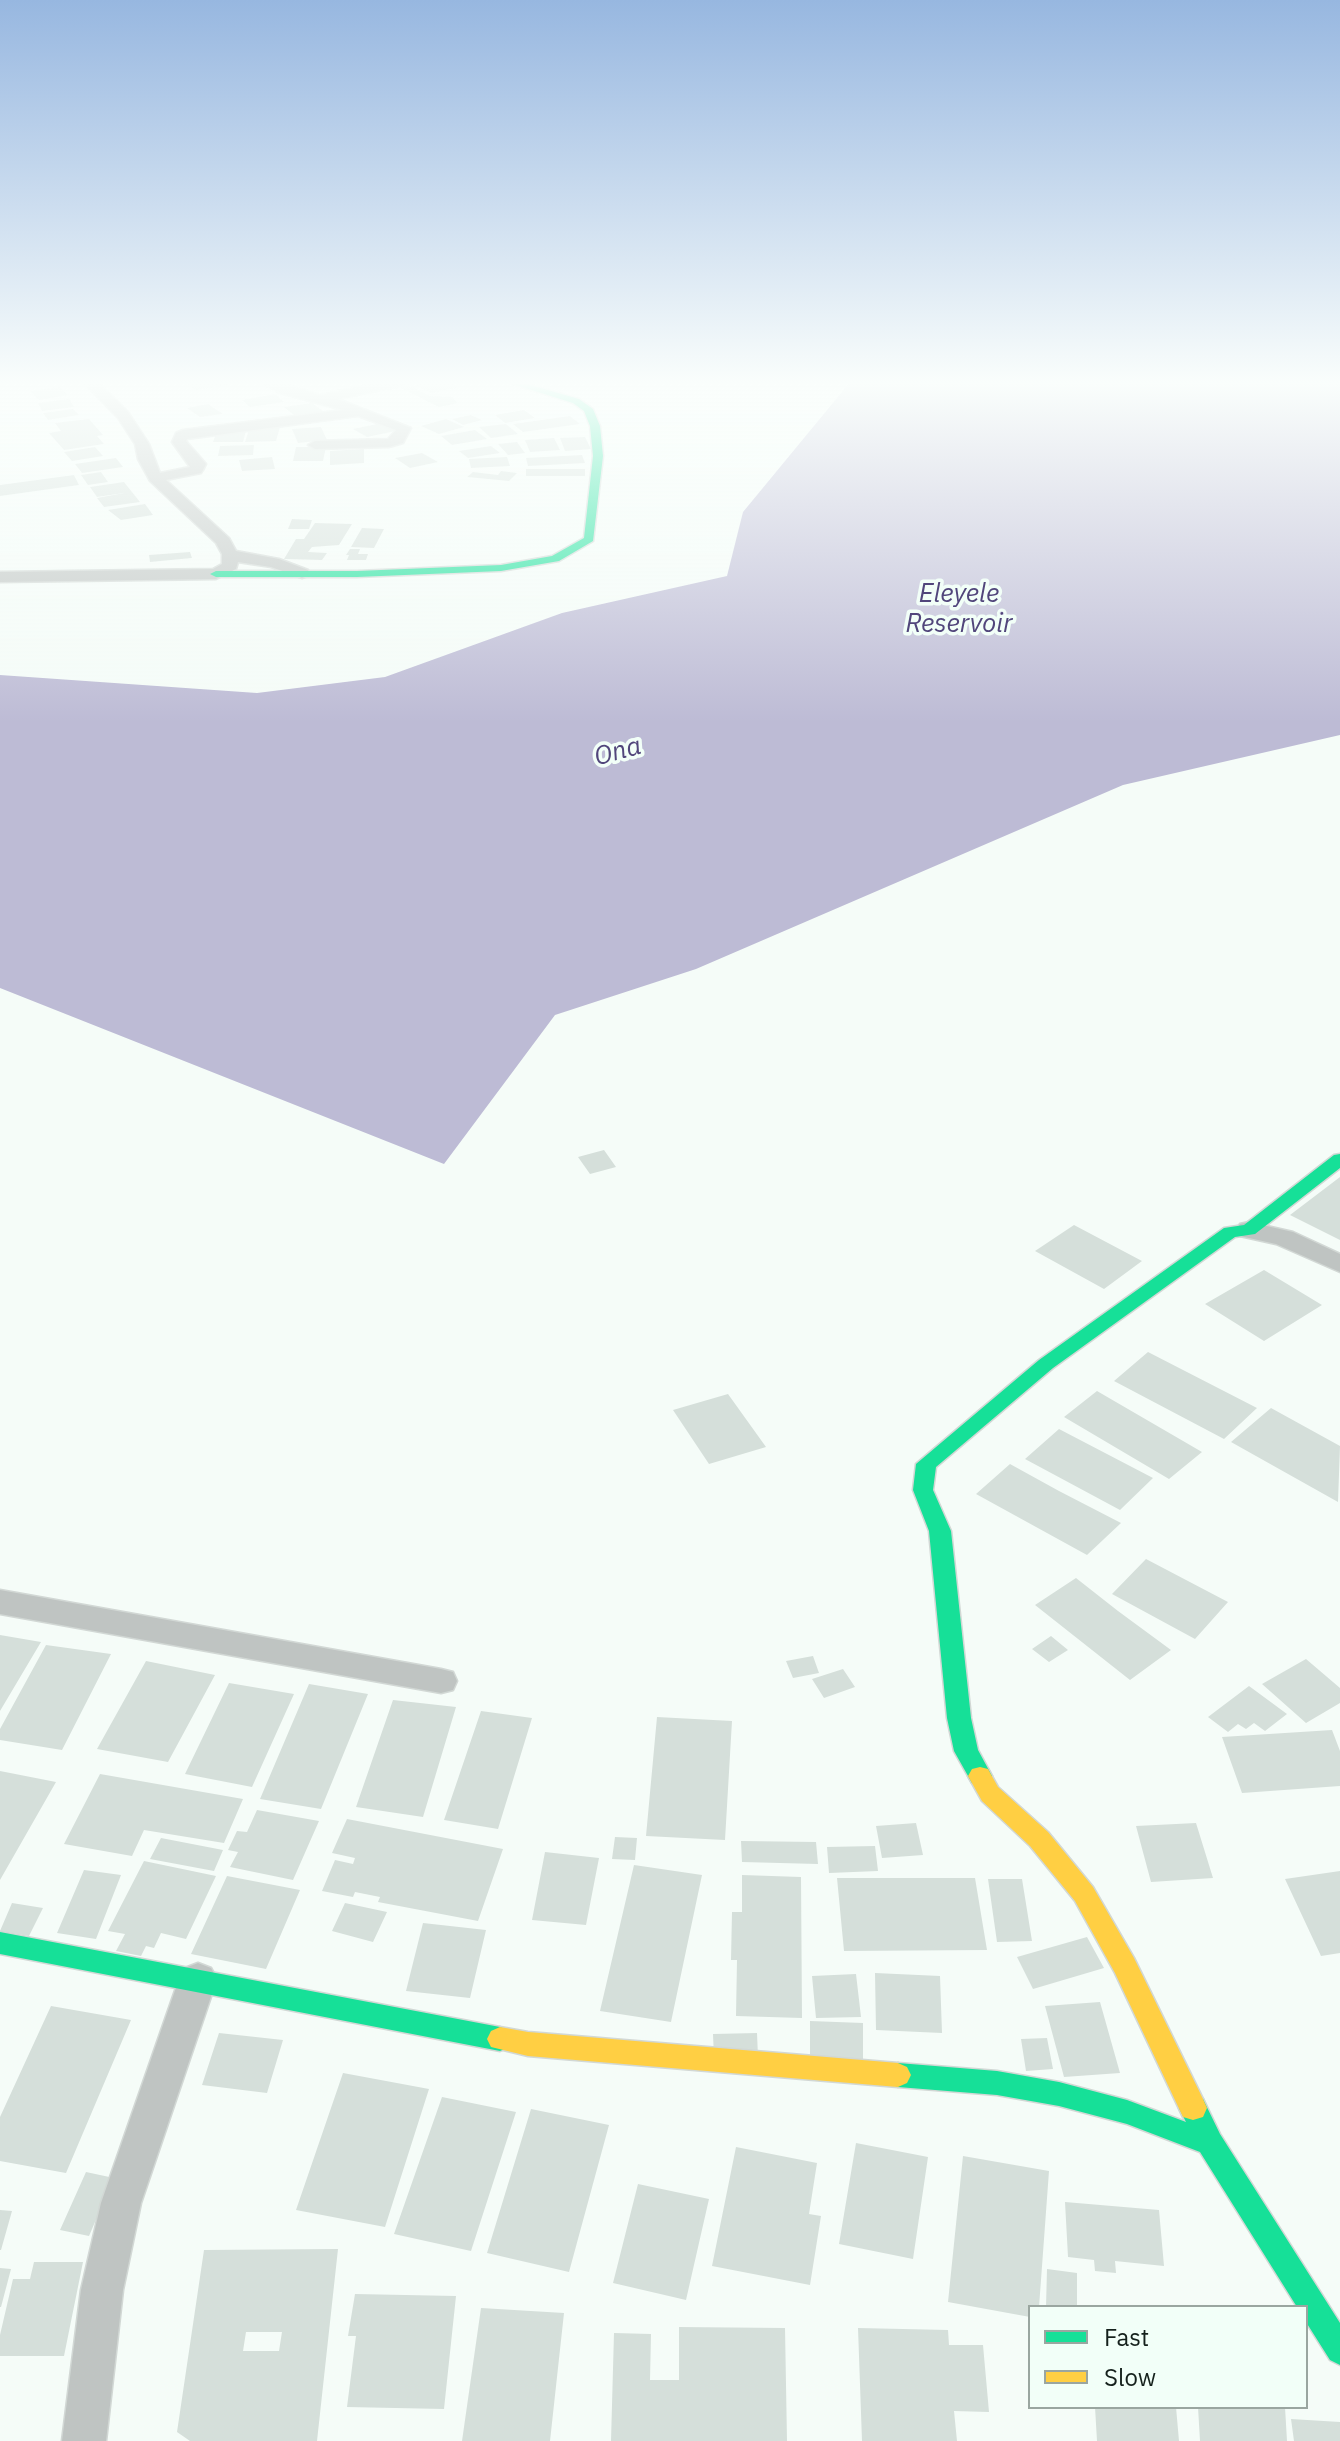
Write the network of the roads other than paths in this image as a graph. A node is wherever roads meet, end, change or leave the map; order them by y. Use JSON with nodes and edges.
{"nodes":[{"id":1,"x":171,"y":495,"type":"edge"},
{"id":2,"x":594,"y":495,"type":"edge"},
{"id":3,"x":230,"y":554,"type":"junction"},
{"id":4,"x":302,"y":573,"type":"junction"},
{"id":5,"x":216,"y":574,"type":"junction"},
{"id":6,"x":0,"y":577,"type":"edge"},
{"id":7,"x":1340,"y":1159,"type":"edge"},
{"id":8,"x":1249,"y":1230,"type":"junction"},
{"id":9,"x":1340,"y":1264,"type":"edge"},
{"id":10,"x":0,"y":1602,"type":"edge"},
{"id":11,"x":441,"y":1681,"type":"dead end"},
{"id":12,"x":0,"y":1943,"type":"edge"},
{"id":13,"x":198,"y":1979,"type":"junction"},
{"id":14,"x":1210,"y":2143,"type":"junction"},
{"id":15,"x":1340,"y":2350,"type":"edge"},
{"id":16,"x":84,"y":2441,"type":"edge"}],
"edges":[{"from":1,"to":3,"type":"street"},
{"from":2,"to":4,"type":"street"},
{"from":3,"to":4,"type":"street"},
{"from":3,"to":5,"type":"street"},
{"from":4,"to":5,"type":"street"},
{"from":5,"to":6,"type":"street"},
{"from":7,"to":8,"type":"street"},
{"from":8,"to":9,"type":"street"},
{"from":8,"to":14,"type":"street"},
{"from":10,"to":11,"type":"street"},
{"from":12,"to":13,"type":"street"},
{"from":13,"to":14,"type":"street"},
{"from":13,"to":16,"type":"street"},
{"from":14,"to":15,"type":"street"}]}
